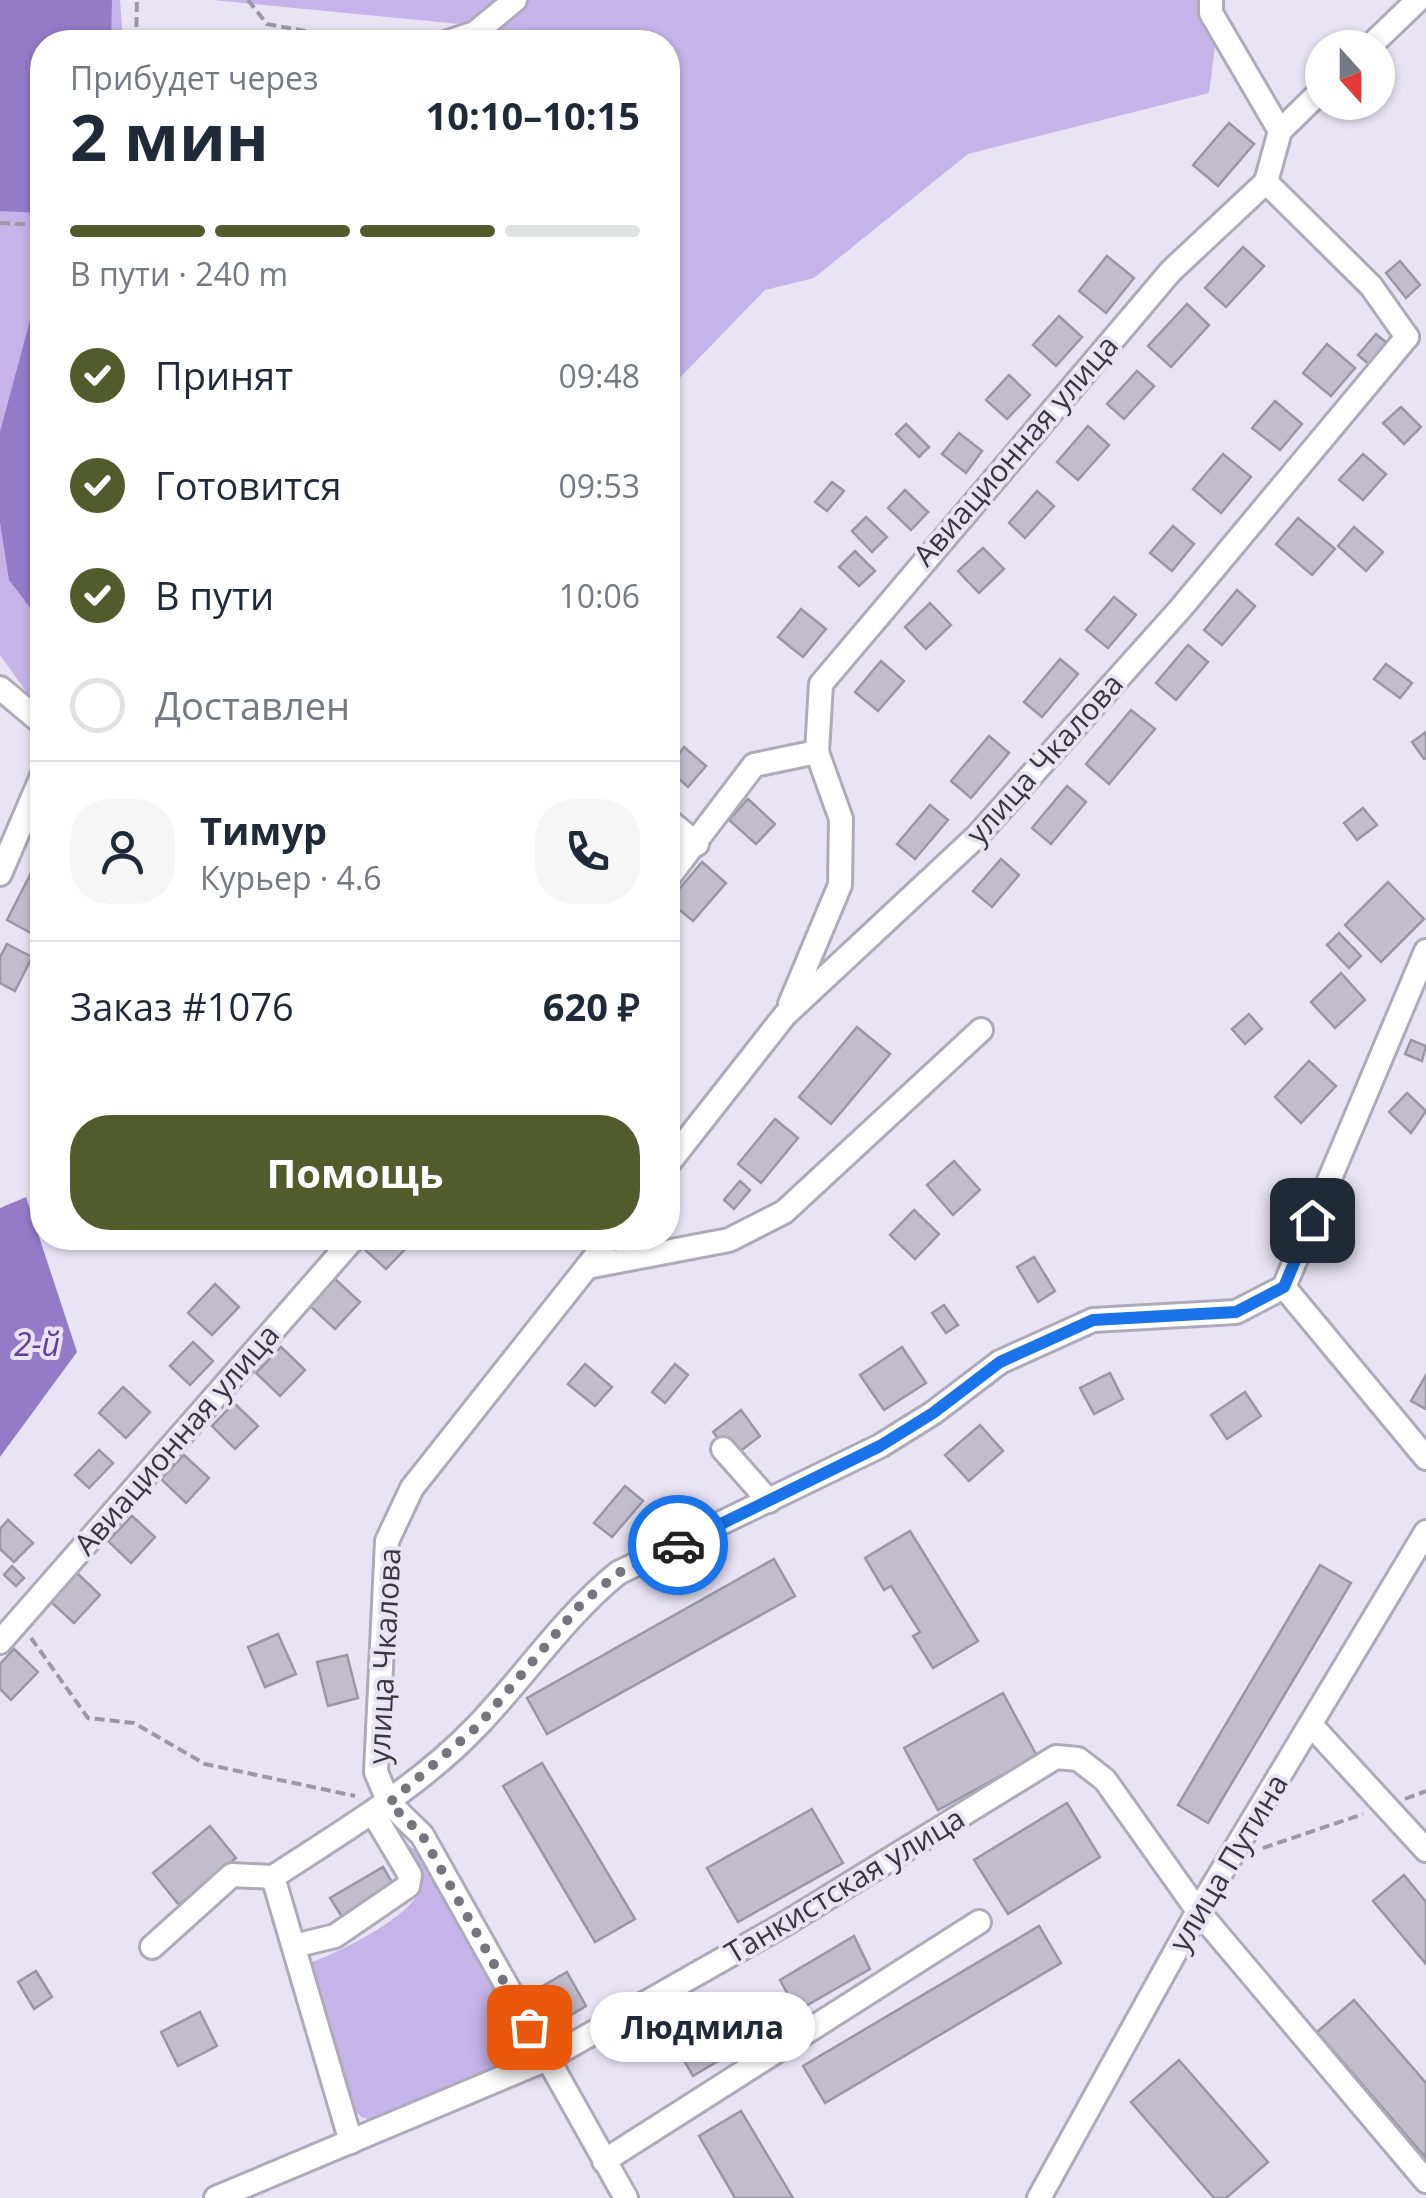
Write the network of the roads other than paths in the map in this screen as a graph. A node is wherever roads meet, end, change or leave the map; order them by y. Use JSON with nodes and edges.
{"nodes":[{"id":1,"x":515,"y":0,"type":"edge"},
{"id":2,"x":1211,"y":0,"type":"edge"},
{"id":3,"x":1418,"y":0,"type":"edge"},
{"id":4,"x":479,"y":30,"type":"edge"},
{"id":5,"x":1387,"y":30,"type":"edge"},
{"id":6,"x":1305,"y":107,"type":"edge"},
{"id":7,"x":1280,"y":131,"type":"junction"},
{"id":8,"x":1266,"y":182,"type":"junction"},
{"id":9,"x":1416,"y":341,"type":"edge"},
{"id":10,"x":0,"y":688,"type":"edge"},
{"id":11,"x":30,"y":712,"type":"edge"},
{"id":12,"x":816,"y":752,"type":"junction"},
{"id":13,"x":30,"y":804,"type":"edge"},
{"id":14,"x":680,"y":830,"type":"edge"},
{"id":15,"x":697,"y":844,"type":"junction"},
{"id":16,"x":680,"y":864,"type":"edge"},
{"id":17,"x":0,"y":874,"type":"edge"},
{"id":18,"x":1426,"y":951,"type":"edge"},
{"id":19,"x":785,"y":1014,"type":"junction"},
{"id":20,"x":981,"y":1030,"type":"dead end"},
{"id":21,"x":680,"y":1149,"type":"edge"},
{"id":22,"x":680,"y":1249,"type":"edge"},
{"id":23,"x":344,"y":1250,"type":"edge"},
{"id":24,"x":600,"y":1250,"type":"edge"},
{"id":25,"x":676,"y":1250,"type":"edge"},
{"id":26,"x":586,"y":1267,"type":"junction"},
{"id":27,"x":1284,"y":1287,"type":"junction"},
{"id":28,"x":723,"y":1449,"type":"dead end"},
{"id":29,"x":1426,"y":1458,"type":"edge"},
{"id":30,"x":770,"y":1501,"type":"junction"},
{"id":31,"x":1426,"y":1532,"type":"edge"},
{"id":32,"x":1419,"y":1565,"type":"edge"},
{"id":33,"x":0,"y":1642,"type":"edge"},
{"id":34,"x":1311,"y":1725,"type":"junction"},
{"id":35,"x":381,"y":1808,"type":"junction"},
{"id":36,"x":1426,"y":1850,"type":"edge"},
{"id":37,"x":273,"y":1877,"type":"junction"},
{"id":38,"x":1198,"y":1911,"type":"junction"},
{"id":39,"x":980,"y":1922,"type":"dead end"},
{"id":40,"x":294,"y":1946,"type":"junction"},
{"id":41,"x":152,"y":1947,"type":"dead end"},
{"id":42,"x":546,"y":2059,"type":"junction"},
{"id":43,"x":351,"y":2142,"type":"junction"},
{"id":44,"x":604,"y":2160,"type":"junction"},
{"id":45,"x":1426,"y":2181,"type":"edge"},
{"id":46,"x":216,"y":2198,"type":"edge"},
{"id":47,"x":626,"y":2198,"type":"edge"},
{"id":48,"x":1039,"y":2198,"type":"edge"}],
"edges":[{"from":1,"to":4,"type":"street"},
{"from":2,"to":7,"type":"street"},
{"from":3,"to":5,"type":"street"},
{"from":6,"to":7,"type":"street"},
{"from":7,"to":8,"type":"street"},
{"from":8,"to":9,"type":"street"},
{"from":8,"to":12,"type":"street","name":"Авиационная улица"},
{"from":9,"to":19,"type":"street","name":"улица Чкалова"},
{"from":10,"to":11,"type":"street"},
{"from":12,"to":15,"type":"street"},
{"from":12,"to":19,"type":"street"},
{"from":13,"to":17,"type":"street"},
{"from":14,"to":15,"type":"street"},
{"from":15,"to":16,"type":"street"},
{"from":18,"to":27,"type":"street"},
{"from":19,"to":21,"type":"street","name":"улица Чкалова"},
{"from":20,"to":22,"type":"street"},
{"from":23,"to":33,"type":"street","name":"Авиационная улица"},
{"from":24,"to":26,"type":"street","name":"улица Чкалова"},
{"from":25,"to":26,"type":"street"},
{"from":26,"to":35,"type":"street","name":"улица Чкалова"},
{"from":27,"to":29,"type":"street"},
{"from":27,"to":30,"type":"street"},
{"from":28,"to":30,"type":"street"},
{"from":30,"to":35,"type":"street"},
{"from":31,"to":32,"type":"street","name":"улица Путина"},
{"from":32,"to":34,"type":"street","name":"улица Путина"},
{"from":34,"to":36,"type":"street"},
{"from":34,"to":38,"type":"street","name":"улица Путина"},
{"from":35,"to":37,"type":"street"},
{"from":35,"to":40,"type":"street"},
{"from":35,"to":42,"type":"street","name":"улица Чкалова"},
{"from":37,"to":40,"type":"street"},
{"from":37,"to":41,"type":"street"},
{"from":38,"to":42,"type":"street","name":"Танкистская улица"},
{"from":38,"to":45,"type":"street"},
{"from":38,"to":48,"type":"street","name":"улица Путина"},
{"from":39,"to":44,"type":"street"},
{"from":40,"to":43,"type":"street"},
{"from":42,"to":43,"type":"street","name":"Танкистская улица"},
{"from":42,"to":44,"type":"street","name":"улица Чкалова"},
{"from":43,"to":46,"type":"street","name":"Танкистская улица"},
{"from":44,"to":47,"type":"street","name":"улица Чкалова"}]}
